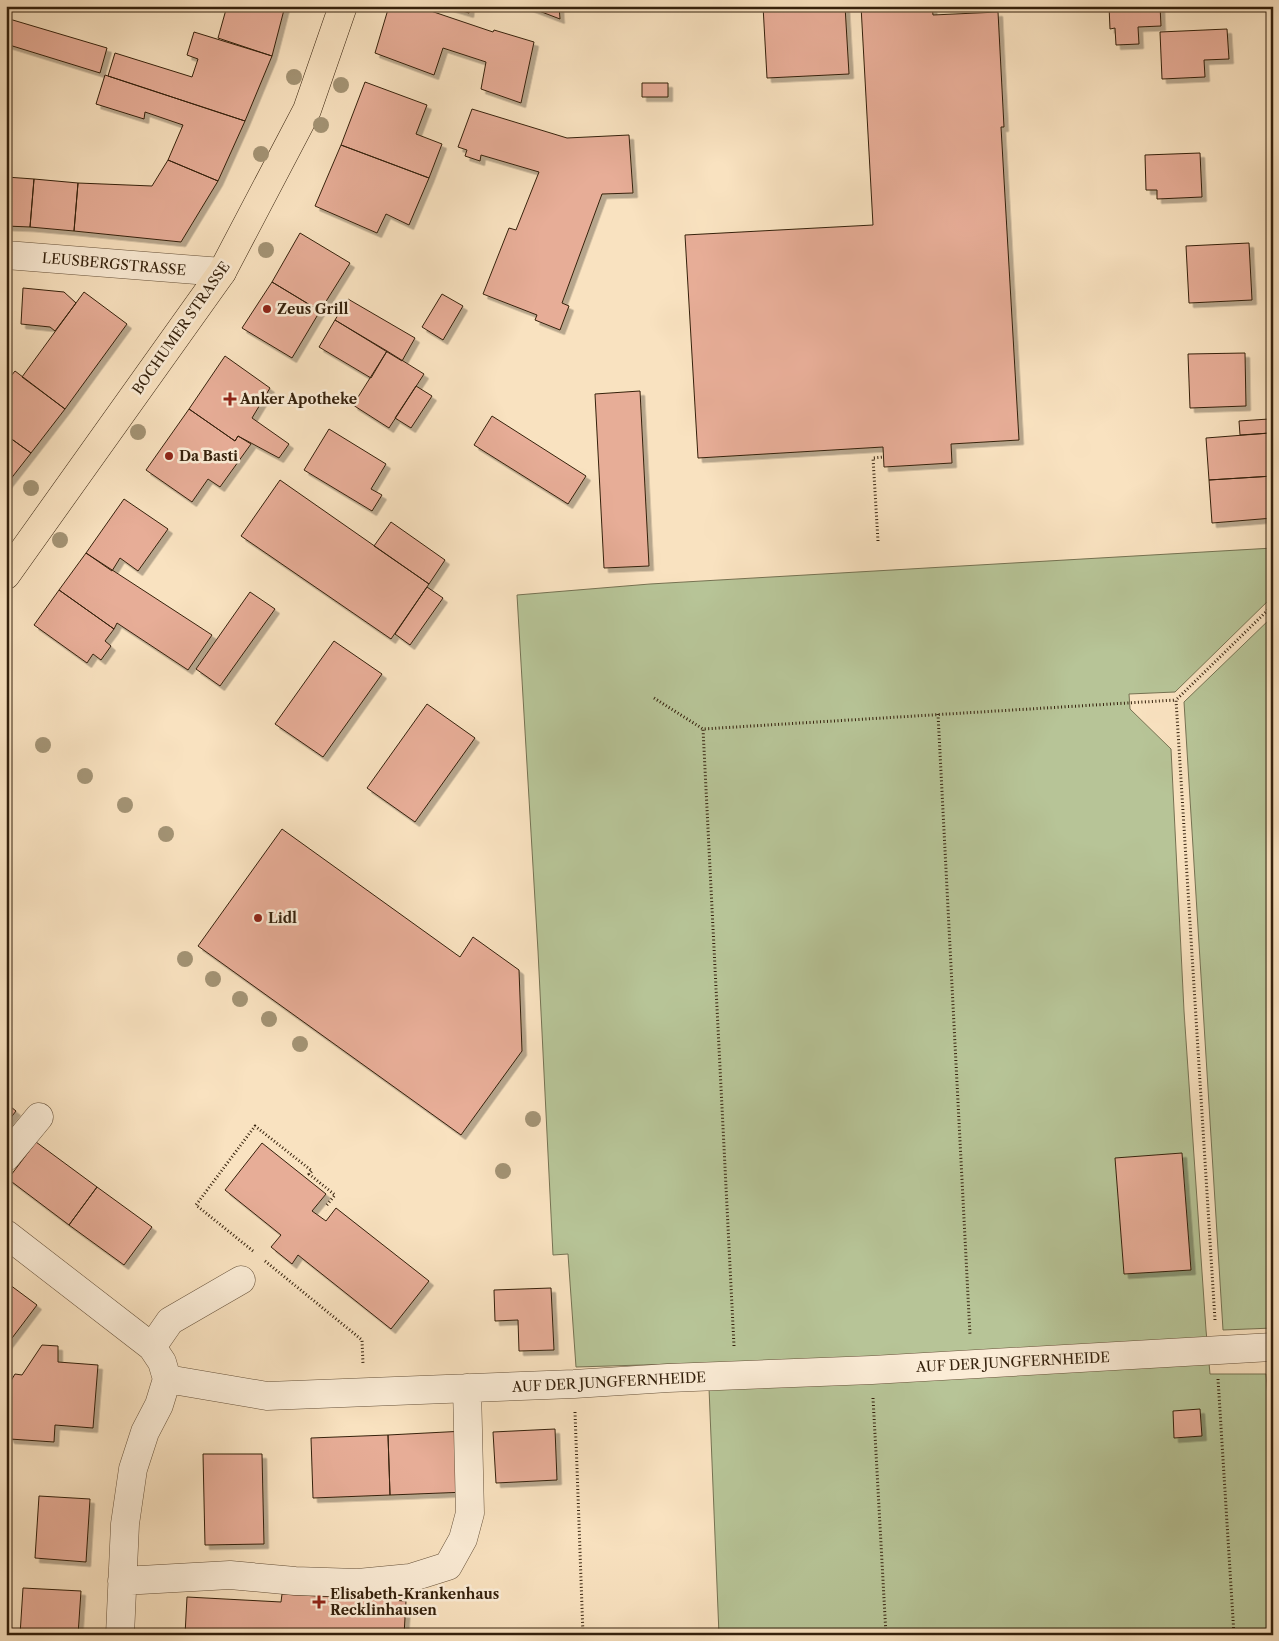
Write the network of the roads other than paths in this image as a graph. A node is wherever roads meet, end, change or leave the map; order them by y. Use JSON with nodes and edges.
{"nodes":[{"id":1,"x":343,"y":6,"type":"edge"},
{"id":2,"x":6,"y":255,"type":"edge"},
{"id":3,"x":222,"y":272,"type":"junction"},
{"id":4,"x":7,"y":573,"type":"edge"},
{"id":5,"x":38,"y":1117,"type":"dead end"},
{"id":6,"x":6,"y":1157,"type":"edge"},
{"id":7,"x":6,"y":1234,"type":"edge"},
{"id":8,"x":241,"y":1280,"type":"dead end"},
{"id":9,"x":152,"y":1347,"type":"junction"},
{"id":10,"x":1273,"y":1347,"type":"edge"},
{"id":11,"x":166,"y":1379,"type":"junction"},
{"id":12,"x":467,"y":1388,"type":"junction"},
{"id":13,"x":122,"y":1581,"type":"junction"},
{"id":14,"x":120,"y":1635,"type":"edge"}],
"edges":[{"from":1,"to":3,"type":"main road","name":"BOCHUMER STRASSE"},
{"from":2,"to":3,"type":"street","name":"LEUSBERGSTRASSE"},
{"from":3,"to":4,"type":"main road","name":"BOCHUMER STRASSE"},
{"from":5,"to":6,"type":"street"},
{"from":7,"to":9,"type":"street"},
{"from":8,"to":9,"type":"street"},
{"from":9,"to":11,"type":"street"},
{"from":10,"to":12,"type":"street","name":"AUF DER JUNGFERNHEIDE"},
{"from":11,"to":12,"type":"street","name":"AUF DER JUNGFERNHEIDE"},
{"from":11,"to":13,"type":"street"},
{"from":12,"to":13,"type":"street"},
{"from":13,"to":14,"type":"street"}]}
